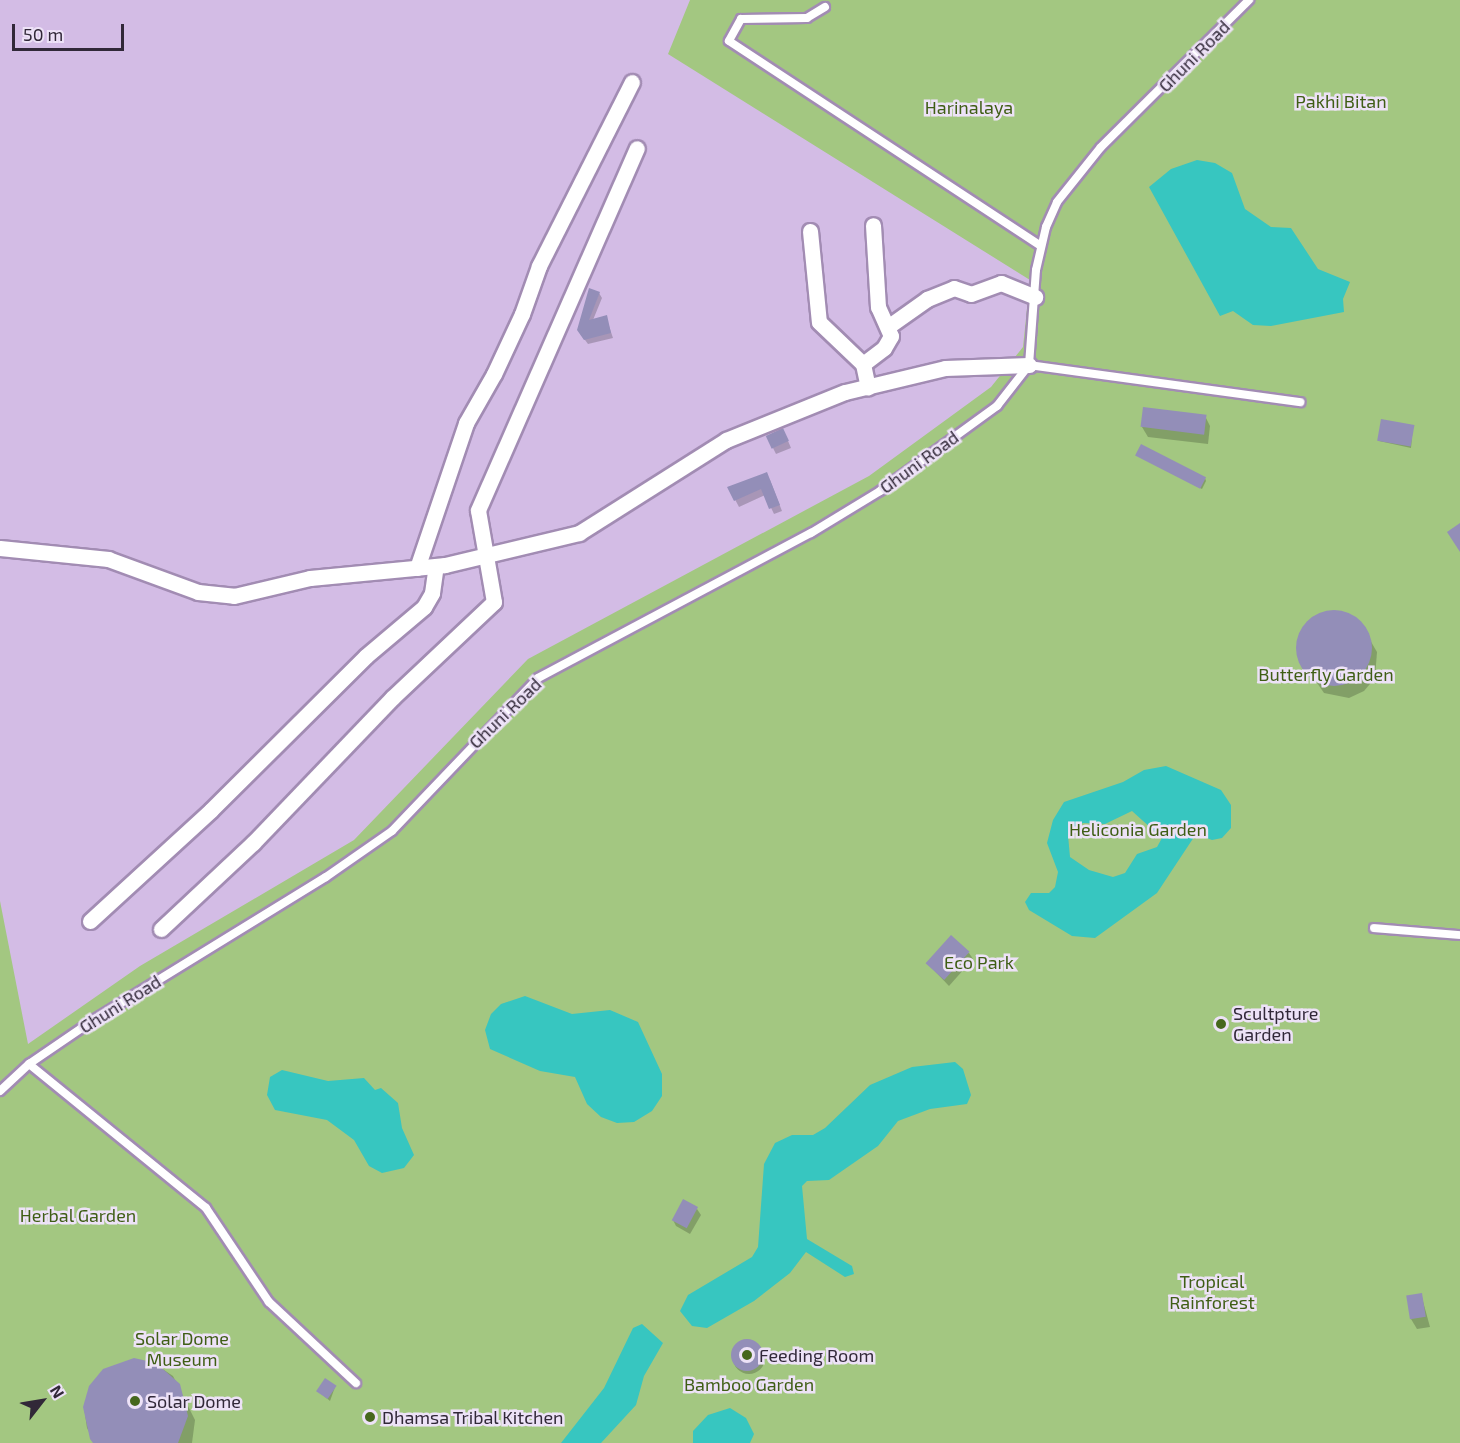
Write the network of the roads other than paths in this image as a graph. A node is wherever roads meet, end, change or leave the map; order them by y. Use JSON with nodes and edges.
{"nodes":[{"id":1,"x":1249,"y":0,"type":"edge"},
{"id":2,"x":825,"y":8,"type":"dead end"},
{"id":3,"x":632,"y":82,"type":"dead end"},
{"id":4,"x":637,"y":148,"type":"dead end"},
{"id":5,"x":873,"y":225,"type":"dead end"},
{"id":6,"x":810,"y":231,"type":"dead end"},
{"id":7,"x":1041,"y":246,"type":"junction"},
{"id":8,"x":1035,"y":297,"type":"junction"},
{"id":9,"x":888,"y":326,"type":"junction"},
{"id":10,"x":863,"y":364,"type":"junction"},
{"id":11,"x":1029,"y":365,"type":"junction"},
{"id":12,"x":868,"y":387,"type":"junction"},
{"id":13,"x":1300,"y":402,"type":"dead end"},
{"id":14,"x":0,"y":548,"type":"edge"},
{"id":15,"x":486,"y":558,"type":"junction"},
{"id":16,"x":440,"y":566,"type":"junction"},
{"id":17,"x":417,"y":568,"type":"junction"},
{"id":18,"x":90,"y":921,"type":"dead end"},
{"id":19,"x":1374,"y":927,"type":"dead end"},
{"id":20,"x":161,"y":929,"type":"dead end"},
{"id":21,"x":1460,"y":934,"type":"edge"},
{"id":22,"x":29,"y":1064,"type":"junction"},
{"id":23,"x":0,"y":1090,"type":"edge"},
{"id":24,"x":356,"y":1383,"type":"dead end"}],
"edges":[{"from":1,"to":7,"type":"lane","name":"Ghuni Road"},
{"from":2,"to":7,"type":"lane"},
{"from":3,"to":17,"type":"street"},
{"from":4,"to":15,"type":"street"},
{"from":5,"to":9,"type":"street"},
{"from":6,"to":10,"type":"street"},
{"from":7,"to":8,"type":"lane","name":"Ghuni Road"},
{"from":8,"to":9,"type":"street"},
{"from":8,"to":11,"type":"lane","name":"Ghuni Road"},
{"from":9,"to":10,"type":"street"},
{"from":10,"to":12,"type":"street"},
{"from":11,"to":12,"type":"street"},
{"from":11,"to":13,"type":"lane"},
{"from":11,"to":22,"type":"lane","name":"Ghuni Road"},
{"from":12,"to":15,"type":"street"},
{"from":14,"to":17,"type":"street"},
{"from":15,"to":16,"type":"street"},
{"from":15,"to":20,"type":"street"},
{"from":16,"to":17,"type":"street"},
{"from":16,"to":18,"type":"street"},
{"from":19,"to":21,"type":"lane"},
{"from":22,"to":23,"type":"lane","name":"Ghuni Road"},
{"from":22,"to":24,"type":"lane"}]}
